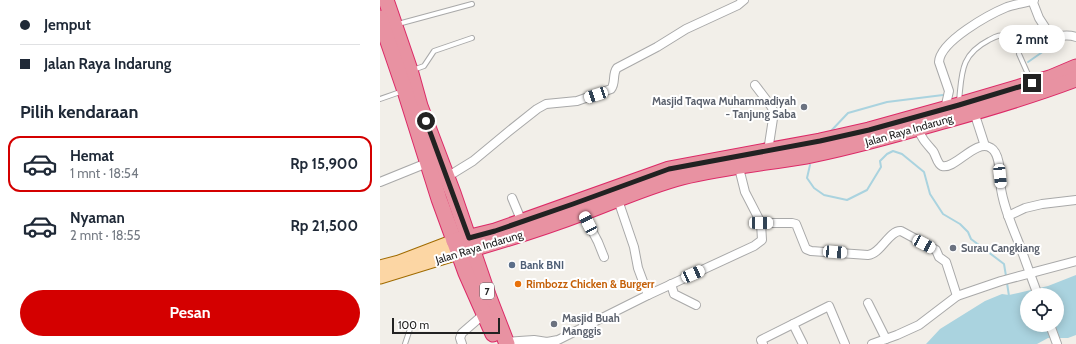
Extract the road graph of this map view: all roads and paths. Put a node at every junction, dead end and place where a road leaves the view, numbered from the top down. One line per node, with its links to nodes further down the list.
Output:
1 (386, 0): 6 (highway)
2 (744, 0): 25 (street)
3 (1033, 0): 8 (street); 18 (street)
4 (472, 4): 6 (lane)
5 (380, 18): 12 (highway)
6 (394, 26): 12 (highway, 7)
7 (1009, 36): 18 (lane)
8 (1074, 36)
9 (472, 38): 12 (lane)
10 (1019, 54): 14 (lane)
11 (1076, 67): 14 (highway, Jalan Raya Indarung)
12 (405, 73): 16 (highway, 7); 25 (highway, 7)
13 (1076, 79): 19 (highway, Jalan Raya Indarung)
14 (1032, 83): 18 (highway, Jalan Raya Indarung)
15 (755, 85): 22 (street)
16 (405, 91): 17 (lane); 24 (highway, 7)
17 (380, 99)
18 (952, 107): 22 (highway, Jalan Raya Indarung)
19 (974, 112): 20 (highway, Jalan Raya Indarung); 21 (street)
20 (918, 128): 21 (street); 23 (highway, Jalan Raya Indarung)
21 (985, 146): 31 (street)
22 (768, 151): 23 (highway, Jalan Raya Indarung)
23 (738, 161): 28 (highway, Jalan Raya Indarung); 32 (highway, Jalan Raya Indarung); 33 (street)
24 (427, 163): 26 (street); 34 (highway, 7)
25 (447, 177): 34 (highway, 7)
26 (380, 182)
27 (512, 198): 32 (street)
28 (618, 200): 30 (highway, Jalan Raya Indarung); 42 (street)
29 (1076, 200): 31 (street)
30 (583, 213): 34 (highway, Jalan Raya Indarung); 35 (street)
31 (1008, 216): 38 (street)
32 (522, 222): 34 (highway, Jalan Raya Indarung)
33 (761, 223): 40 (street); 43 (street)
34 (464, 245): 37 (main road, Jalan Raya Indarung); 39 (main road, Jalan Raya Indarung); 46 (highway, 7); 51 (highway, 7)
35 (604, 257)
36 (1076, 261): 38 (street)
37 (380, 267)
38 (1031, 276): 41 (street); 43 (street)
39 (380, 277)
40 (671, 284): 42 (street); 45 (street)
41 (1035, 288)
42 (648, 295): 51 (street)
43 (957, 296): 50 (street)
44 (868, 303): 50 (street)
45 (696, 305)
46 (483, 312): 51 (highway); 53 (street)
47 (793, 324): 54 (street); 55 (street); 56 (street)
48 (411, 326): 52 (lane)
49 (1053, 332): 58 (street)
50 (886, 339): 57 (street)
51 (504, 343)
52 (405, 344)
53 (462, 344)
54 (763, 344)
55 (803, 344)
56 (845, 344)
57 (872, 344)
58 (1057, 344)

